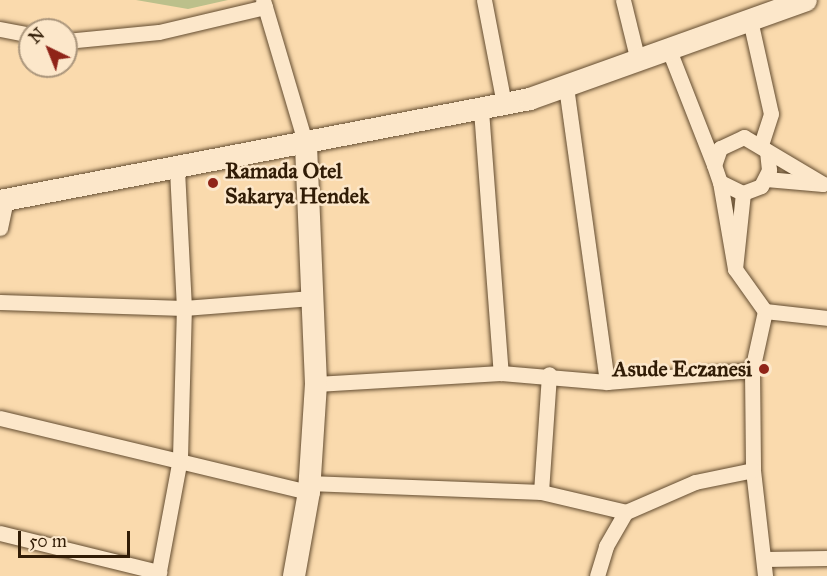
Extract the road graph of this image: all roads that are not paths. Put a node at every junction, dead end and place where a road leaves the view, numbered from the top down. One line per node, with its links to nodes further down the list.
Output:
1 (484, 0): 12 (street)
2 (624, 0): 10 (street)
3 (806, 0): 5 (main road)
4 (264, 3): 8 (street); 14 (street)
5 (760, 12): 9 (main road); 15 (street)
6 (0, 29): 7 (street)
7 (18, 33)
8 (78, 40)
9 (669, 50): 10 (main road); 16 (street)
10 (638, 61): 11 (main road)
11 (566, 88): 12 (main road); 33 (street)
12 (504, 104): 13 (main road)
13 (481, 110): 14 (main road); 31 (street)
14 (306, 145): 17 (main road); 25 (main road)
15 (764, 148): 16 (street); 18 (street); 20 (street)
16 (714, 165): 19 (street)
17 (177, 168): 22 (main road); 27 (street)
18 (766, 178): 20 (street); 21 (street)
19 (720, 182): 21 (street); 24 (street)
20 (825, 184)
21 (743, 193): 24 (street)
22 (3, 201): 23 (street)
23 (0, 228)
24 (735, 269): 28 (street)
25 (312, 297): 27 (street); 34 (main road)
26 (0, 302): 27 (street)
27 (184, 308): 36 (street)
28 (765, 311): 29 (street); 30 (street)
29 (827, 318)
30 (752, 370): 33 (street); 37 (street)
31 (501, 373): 32 (street); 34 (street)
32 (549, 374): 33 (street); 39 (street)
33 (607, 382)
34 (316, 384): 38 (main road)
35 (0, 418): 36 (street)
36 (180, 458): 38 (street); 44 (street)
37 (753, 470): 40 (street); 43 (street)
38 (309, 488): 39 (street); 45 (main road)
39 (541, 492): 40 (street)
40 (626, 512): 46 (street)
41 (0, 533): 44 (street)
42 (827, 558): 43 (street)
43 (765, 560): 47 (street)
44 (159, 574)
45 (294, 576)
46 (597, 576)
47 (765, 576)

